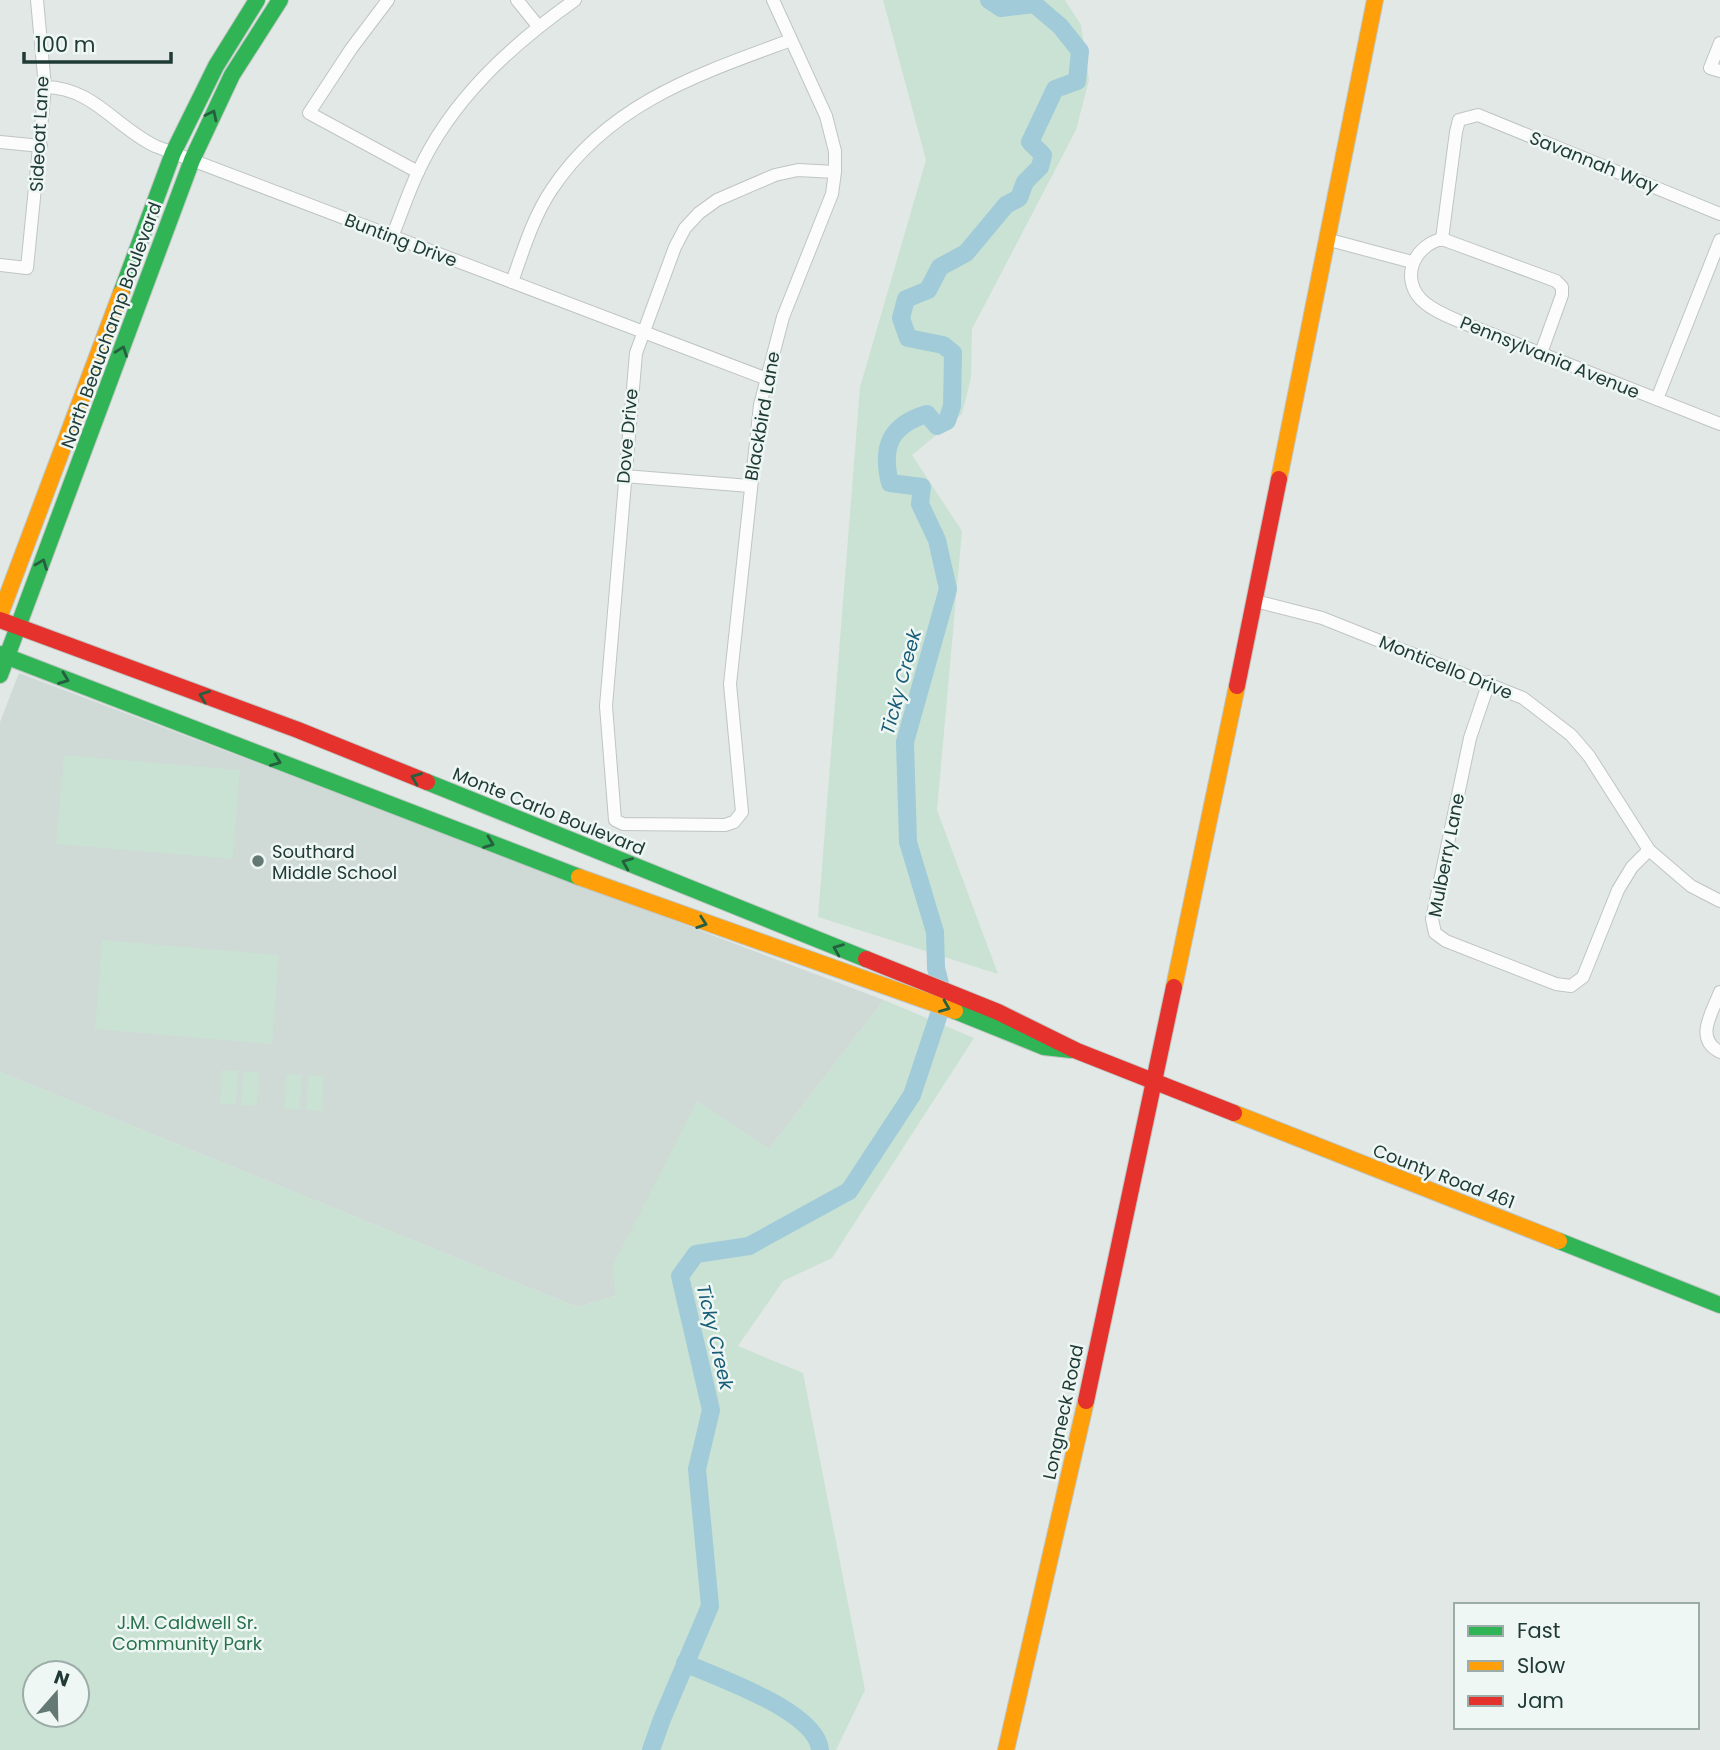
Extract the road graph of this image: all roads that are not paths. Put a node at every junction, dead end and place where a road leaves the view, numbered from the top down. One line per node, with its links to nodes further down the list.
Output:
1 (37, 0): 13 (street, Sideoat Lane)
2 (257, 0): 16 (street, North Beauchamp Boulevard)
3 (280, 0): 17 (street, North Beauchamp Boulevard, one-way to 3)
4 (388, 0): 18 (street)
5 (517, 0): 9 (street)
6 (575, 0): 9 (street)
7 (773, 0): 10 (street, Blackbird Lane)
8 (1375, 0): 22 (street, Longneck Road)
9 (538, 26): 18 (street)
10 (791, 40): 19 (street, Blackbird Lane); 27 (street)
11 (1720, 43): 12 (street)
12 (1715, 70)
13 (45, 87): 15 (street, Sideoat Lane); 16 (street, Bunting Drive)
14 (0, 142): 15 (street)
15 (41, 146): 26 (street, Sideoat Lane)
16 (173, 153): 17 (street, Bunting Drive); 36 (street, North Beauchamp Boulevard)
17 (192, 160): 21 (street, Bunting Drive); 38 (street, North Beauchamp Boulevard, one-way to 17)
18 (418, 172): 21 (street)
19 (835, 172): 28 (street, Dove Drive); 30 (street, Blackbird Lane)
20 (1720, 214): 23 (street, Savannah Way)
21 (392, 237): 27 (street, Bunting Drive)
22 (1326, 239): 25 (street); 35 (street, Longneck Road)
23 (1442, 239): 25 (street); 29 (street)
24 (1720, 240): 31 (street)
25 (1412, 262): 29 (street, Pennsylvania Avenue)
26 (0, 265)
27 (512, 282): 28 (street, Bunting Drive)
28 (644, 332): 30 (street, Bunting Drive); 33 (street, Dove Drive)
29 (1541, 353): 31 (street, Pennsylvania Avenue)
30 (767, 379): 34 (street, Blackbird Lane)
31 (1657, 399): 32 (street, Pennsylvania Avenue)
32 (1720, 424)
33 (624, 476): 34 (street); 42 (street, Dove Drive)
34 (750, 486): 42 (street, Blackbird Lane)
35 (1255, 601): 41 (street, Monticello Drive); 48 (street, Longneck Road)
36 (0, 615)
37 (0, 620): 38 (street, Monte Carlo Boulevard)
38 (18, 628): 39 (street, North Beauchamp Boulevard); 45 (street, Monte Carlo Boulevard, one-way to 38)
39 (4, 656): 40 (street, North Beauchamp Boulevard); 45 (street, Monte Carlo Boulevard, one-way to 45)
40 (0, 675)
41 (1489, 682): 43 (street, Monticello Drive); 43 (street, Mulberry Lane)
42 (742, 812)
43 (1649, 850): 44 (street, Monticello Drive)
44 (1720, 901)
45 (897, 981): 48 (street, Monte Carlo Boulevard)
46 (1720, 992): 47 (street)
47 (1720, 1052)
48 (1154, 1081): 49 (street, County Road 461); 50 (street, Longneck Road)
49 (1720, 1306)
50 (1006, 1750)

